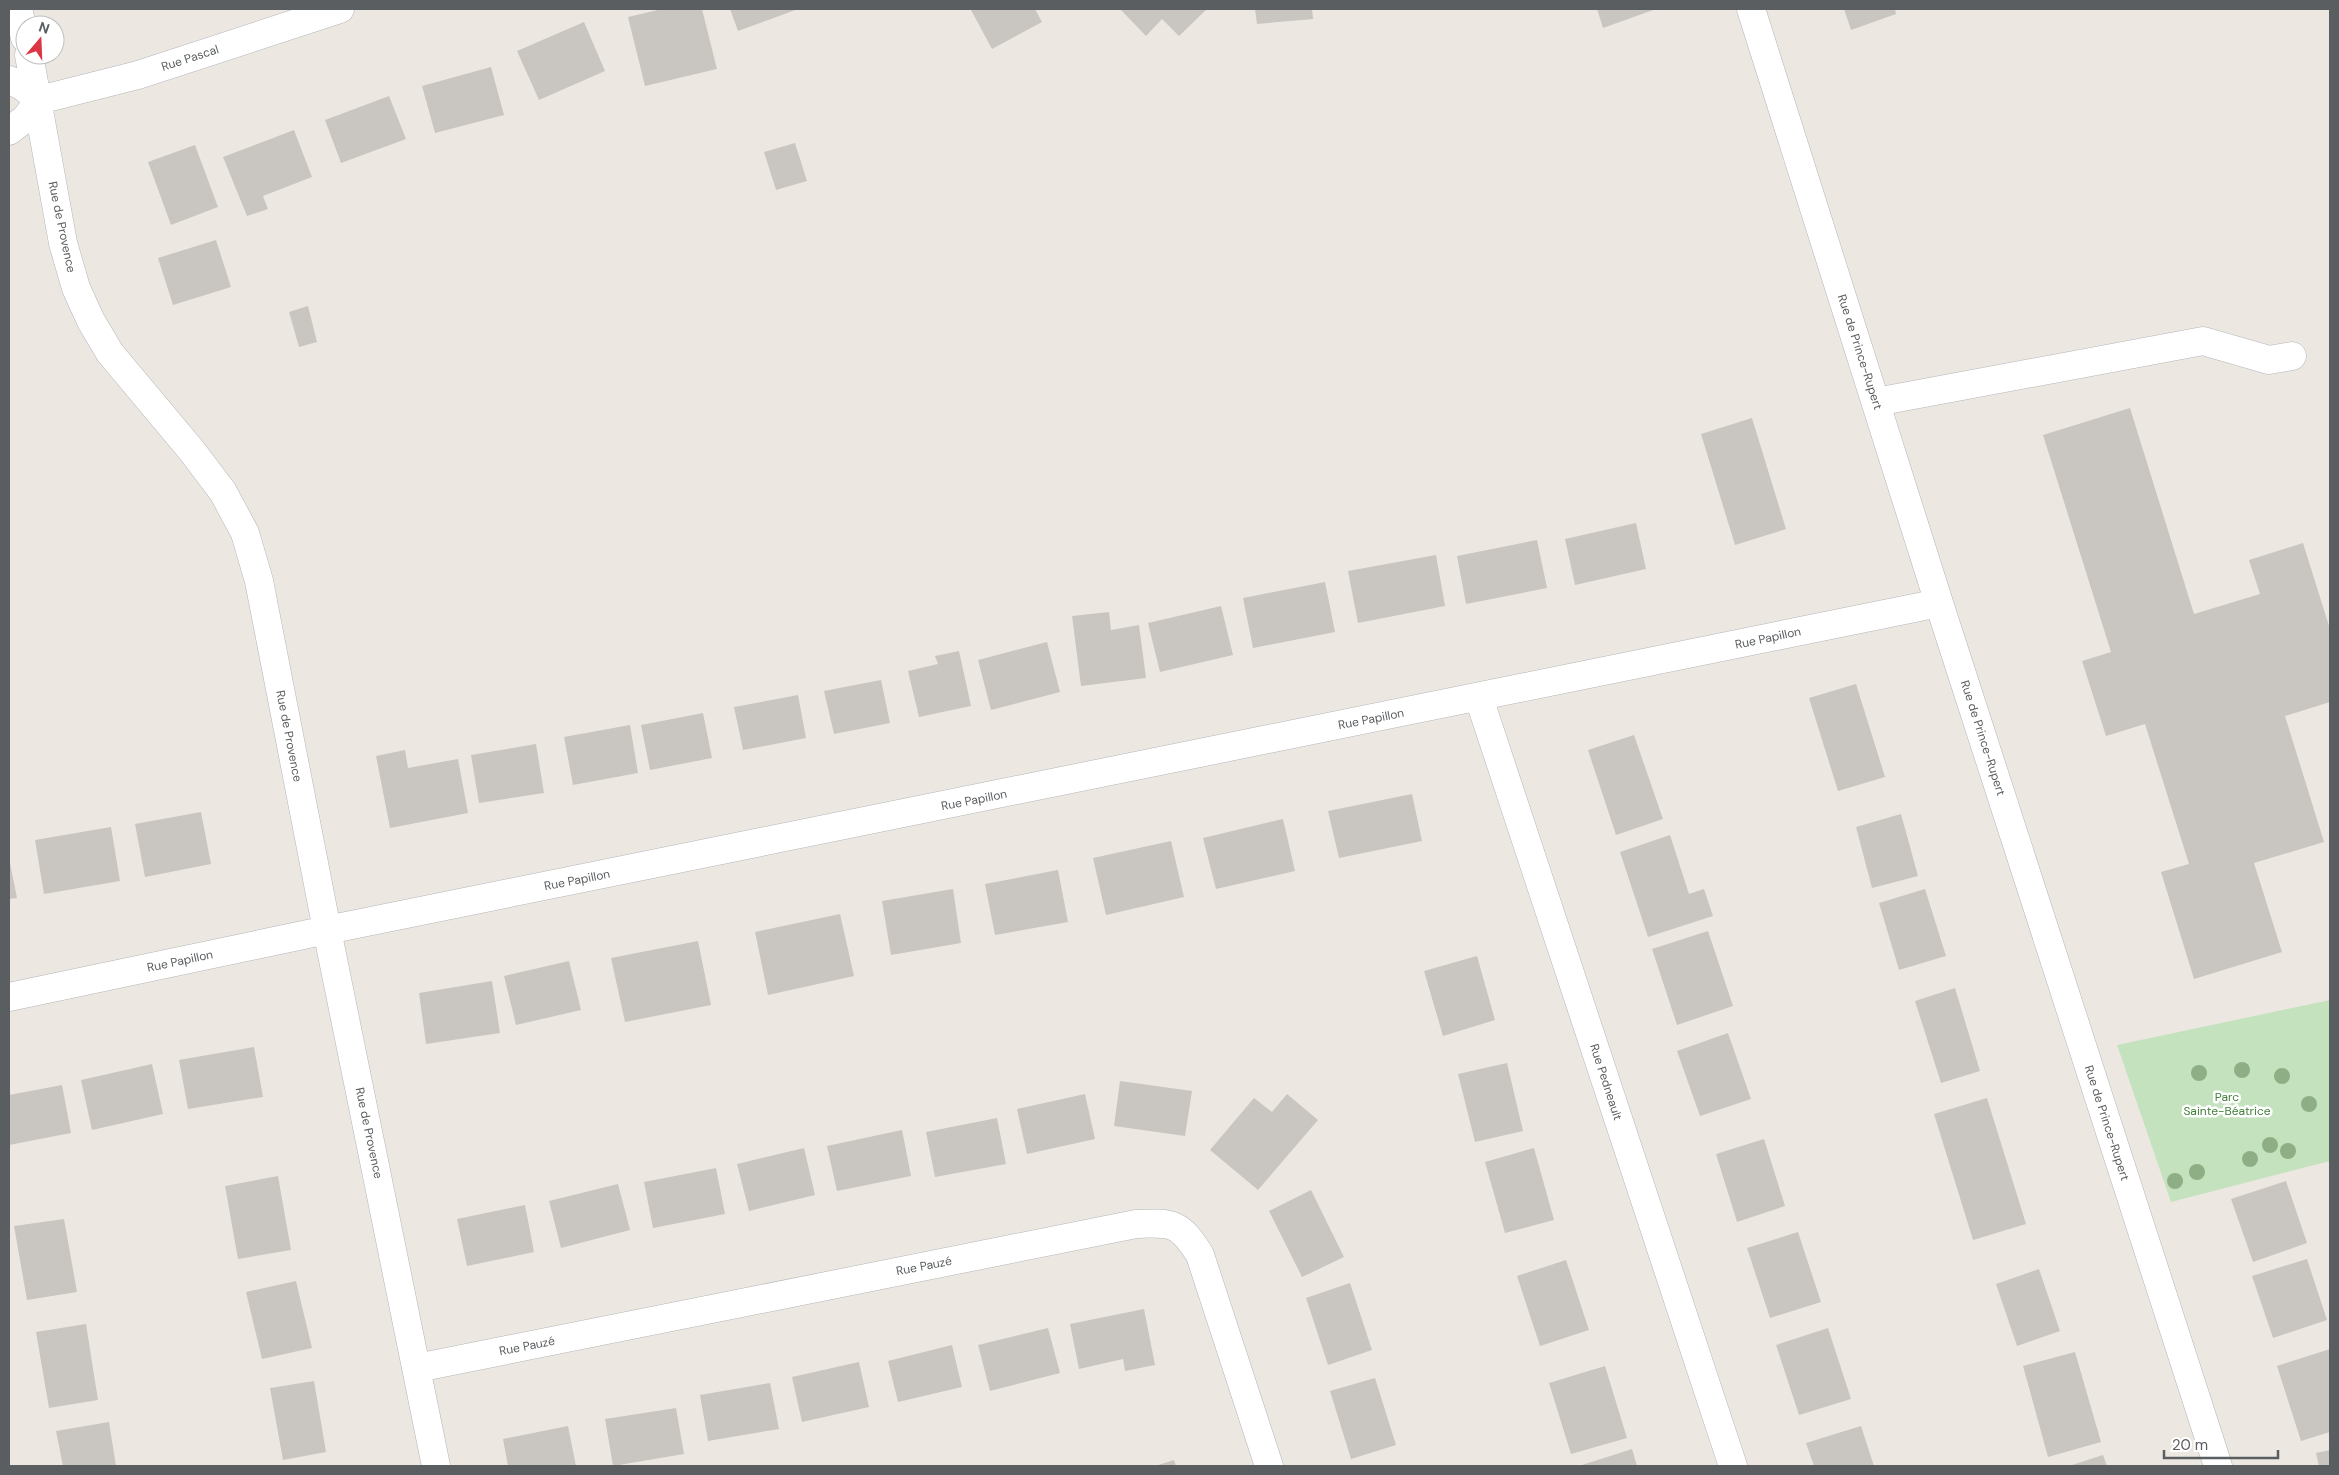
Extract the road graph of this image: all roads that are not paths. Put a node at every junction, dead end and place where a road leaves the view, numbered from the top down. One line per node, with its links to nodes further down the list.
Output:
1 (340, 9): 5 (street, Rue Pascal)
2 (1751, 9): 8 (street, Rue de Prince-Rupert)
3 (31, 65): 5 (street, Rue de Provence)
4 (9, 80): 5 (street)
5 (39, 100): 6 (street); 11 (street, Rue de Provence)
6 (9, 131)
7 (2292, 356): 8 (street)
8 (1876, 402): 9 (street, Rue de Prince-Rupert)
9 (1939, 603): 10 (street, Rue Papillon); 17 (street, Rue de Prince-Rupert)
10 (1479, 698): 11 (street, Rue Papillon); 16 (street, Rue Pedneault)
11 (327, 930): 12 (street, Rue Papillon); 13 (street, Rue de Provence)
12 (9, 997)
13 (417, 1368): 14 (street, Rue de Provence); 15 (street, Rue Pauzé)
14 (436, 1466)
15 (1269, 1466)
16 (1732, 1466)
17 (2218, 1466)

